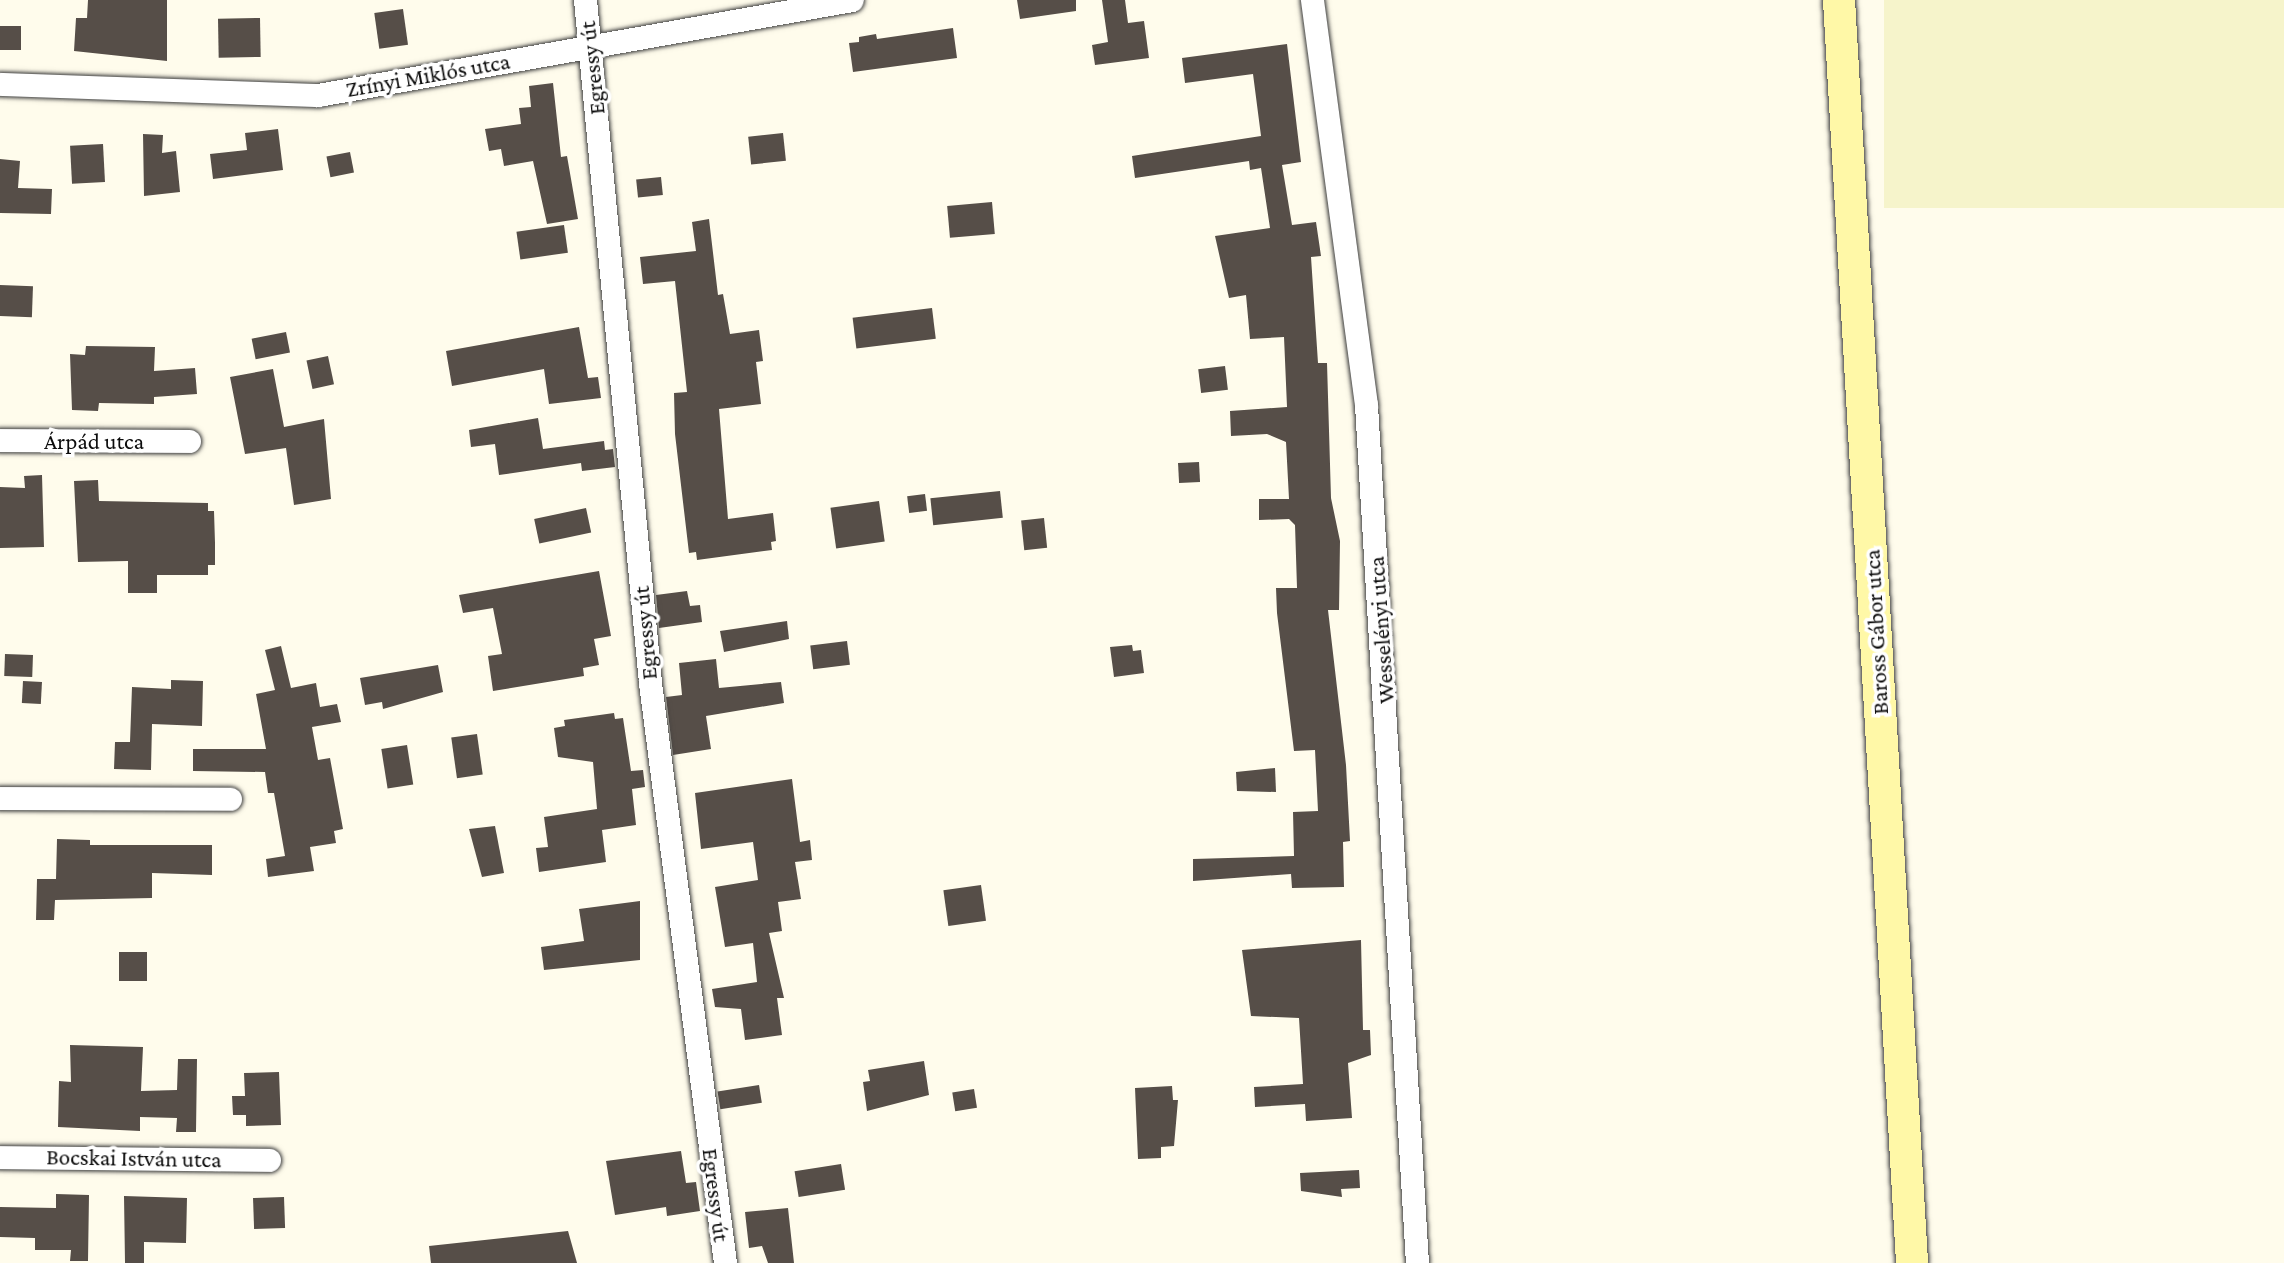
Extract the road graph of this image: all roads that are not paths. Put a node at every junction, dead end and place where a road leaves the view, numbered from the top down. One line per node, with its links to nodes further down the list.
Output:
1 (585, 0): 5 (street, Egressy út)
2 (852, 0): 5 (street, Zrínyi Miklós utca)
3 (1312, 0): 14 (street, Wesselényi utca)
4 (1839, 0): 15 (street, Baross Gábor utca)
5 (590, 46): 6 (street, Zrínyi Miklós utca); 13 (street, Egressy út)
6 (0, 85)
7 (0, 440): 8 (street, Árpád utca)
8 (188, 441)
9 (0, 798): 10 (street)
10 (230, 799)
11 (0, 1157): 12 (street, Bocskai István utca)
12 (269, 1160)
13 (725, 1263)
14 (1417, 1263)
15 (1912, 1263)

